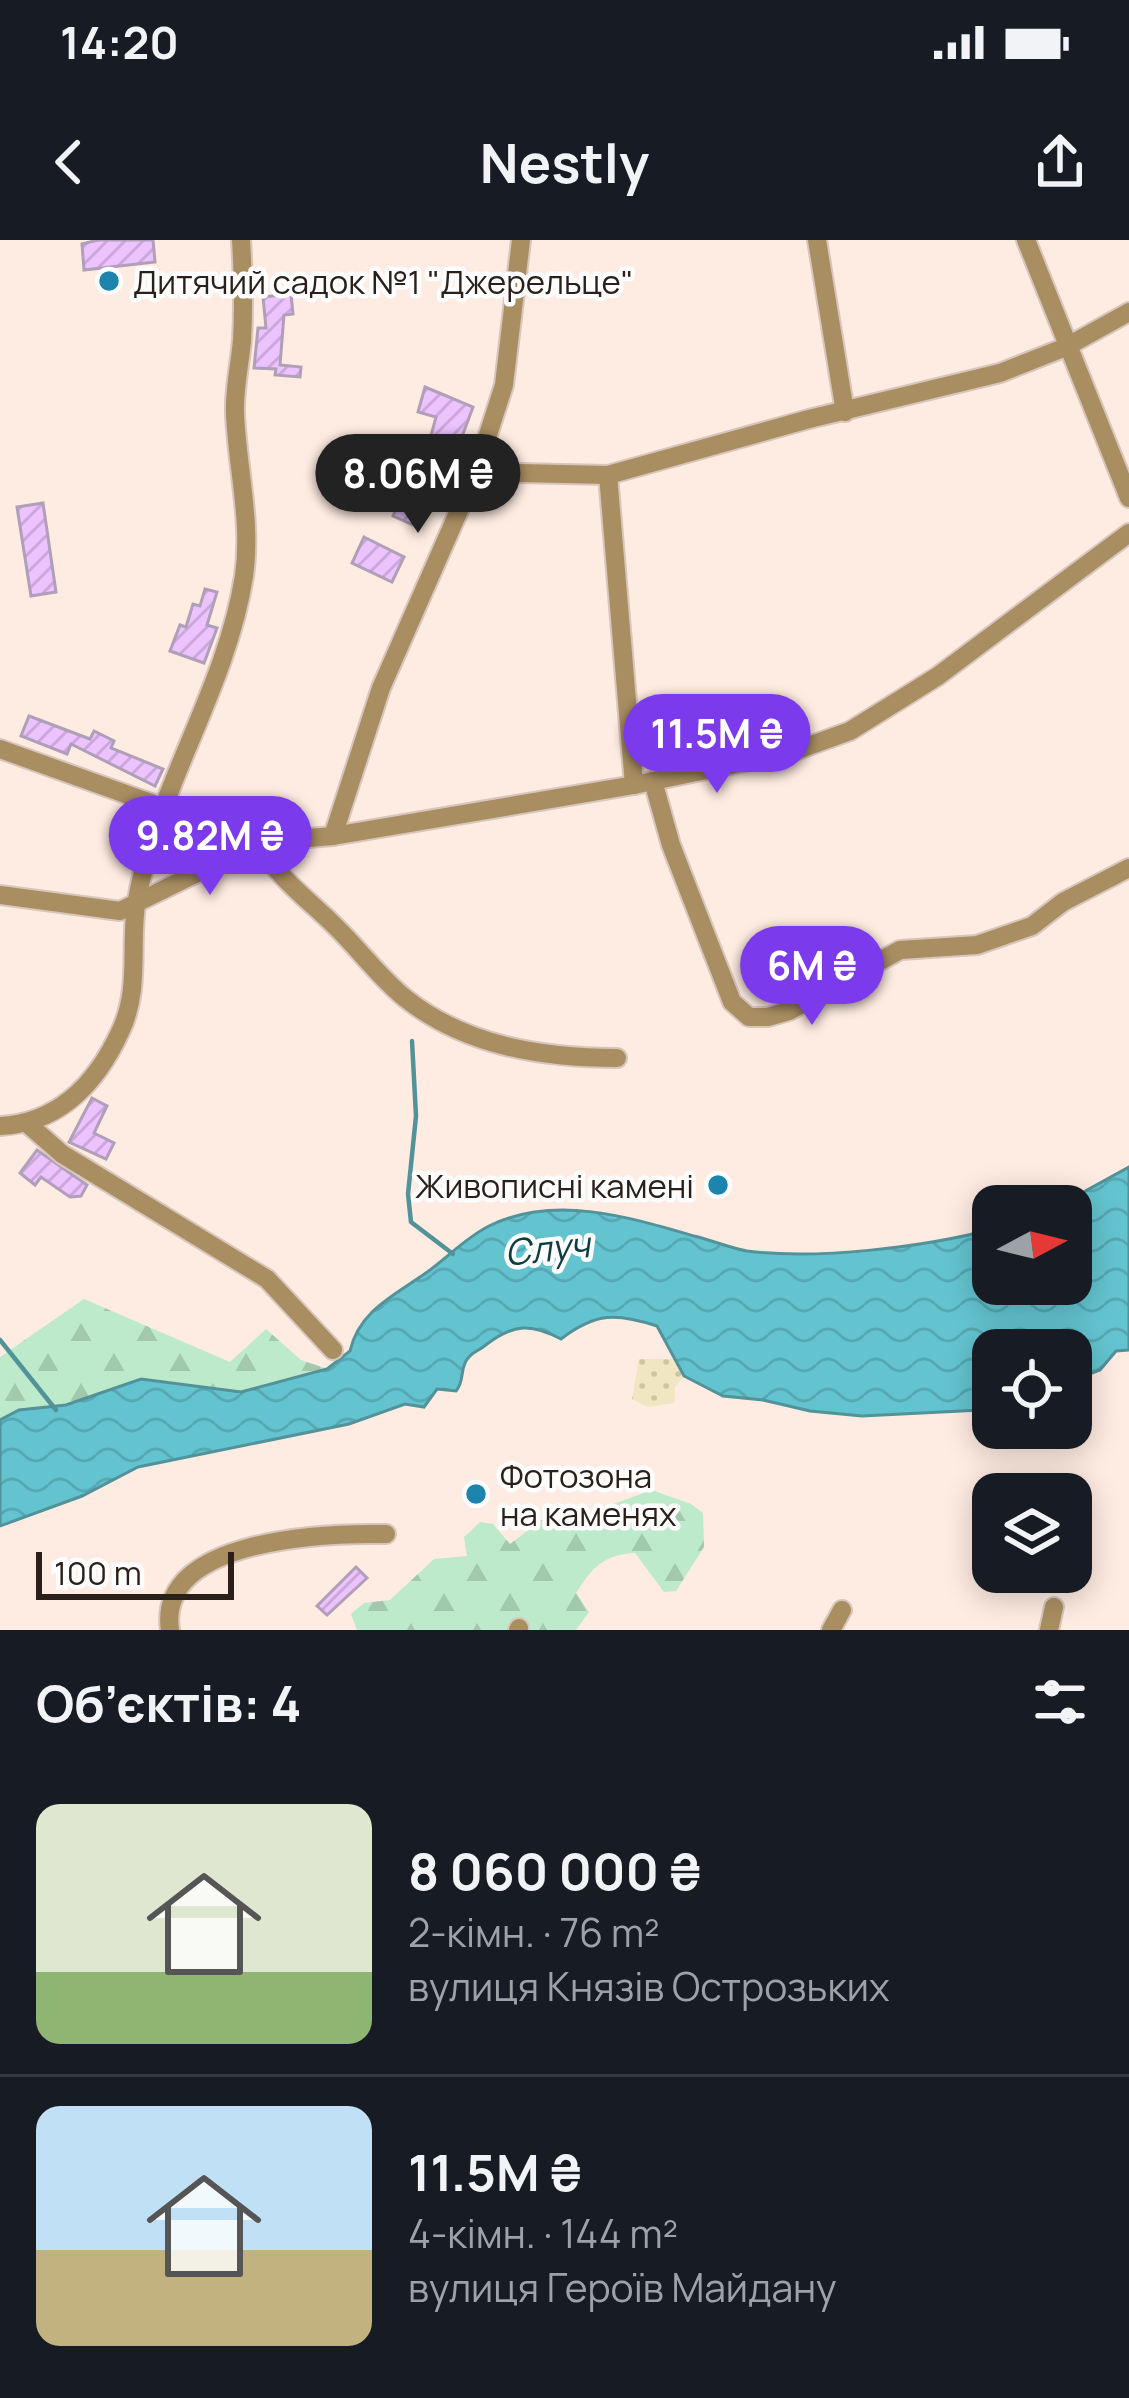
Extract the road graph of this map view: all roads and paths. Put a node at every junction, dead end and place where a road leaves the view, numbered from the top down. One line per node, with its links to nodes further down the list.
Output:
1 (241, 240): 14 (street)
2 (521, 240): 8 (street)
3 (818, 240): 7 (street)
4 (1026, 240): 6 (street)
5 (1129, 312): 6 (street)
6 (1066, 347): 7 (street); 10 (street)
7 (845, 412): 9 (street)
8 (476, 472): 9 (street); 15 (street)
9 (608, 475): 13 (street)
10 (1129, 498)
11 (1129, 533): 13 (street)
12 (0, 748): 14 (street)
13 (644, 783): 15 (street); 17 (street)
14 (163, 808): 16 (street); 19 (street)
15 (333, 836): 16 (street)
16 (260, 842): 19 (street); 20 (street)
17 (1129, 868)
18 (0, 895): 19 (street)
19 (136, 906): 21 (street)
20 (617, 1058)
21 (29, 1124): 22 (street); 23 (street)
22 (0, 1126)
23 (333, 1350)
24 (386, 1534): 27 (street)
25 (1054, 1607): 29 (street)
26 (842, 1610): 28 (street)
27 (170, 1630)
28 (832, 1630)
29 (1049, 1630)

